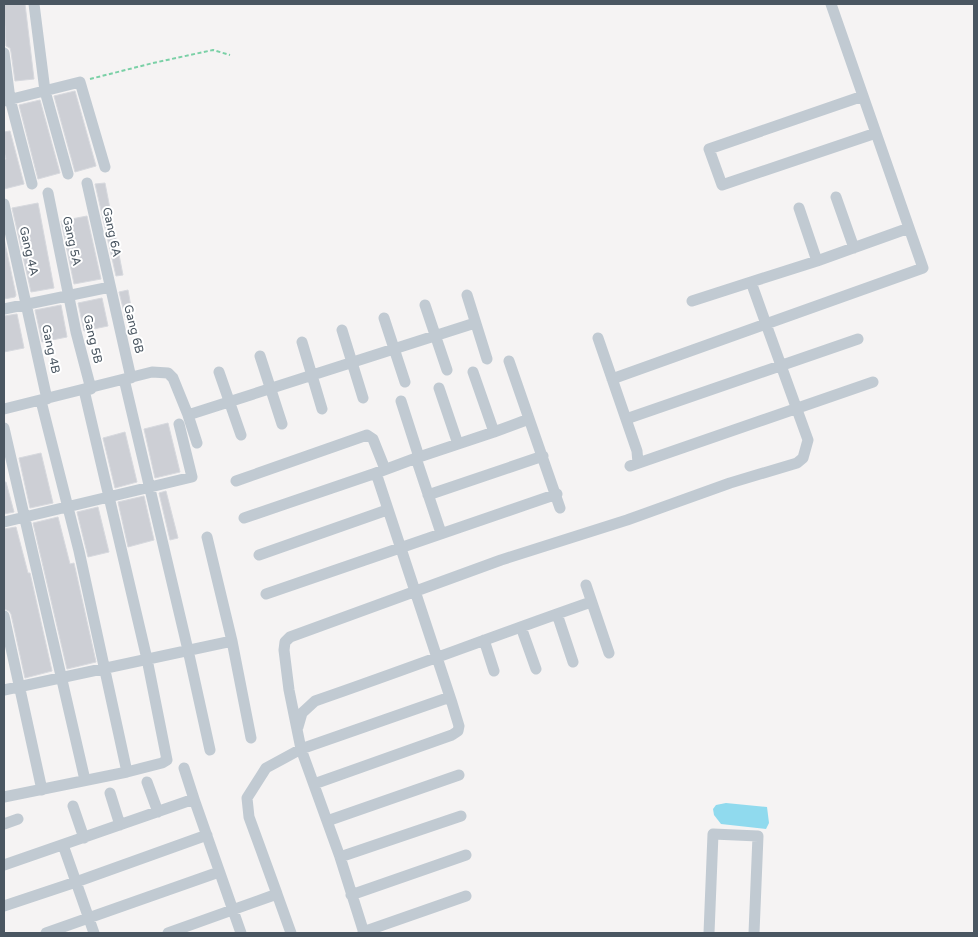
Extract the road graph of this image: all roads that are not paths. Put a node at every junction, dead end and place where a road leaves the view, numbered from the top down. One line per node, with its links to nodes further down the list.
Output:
1 (34, 4): 4 (street)
2 (831, 4): 5 (street)
3 (4, 53): 6 (street)
4 (45, 91): 6 (street); 8 (street); 9 (street)
5 (863, 96): 7 (street); 7 (street)
6 (7, 100): 11 (street)
7 (876, 133): 16 (street)
8 (106, 167)
9 (68, 174)
10 (87, 183): 20 (street, Gang 6A)
11 (32, 184)
12 (48, 193): 21 (street, Gang 5A)
13 (836, 197): 17 (street)
14 (4, 204): 24 (street, Gang 4A)
15 (799, 208): 18 (street)
16 (909, 228): 17 (street); 29 (street)
17 (854, 248): 18 (street)
18 (817, 262): 19 (street)
19 (751, 282): 23 (street); 29 (street)
20 (110, 287): 21 (street); 45 (street, Gang 6B)
21 (69, 295): 24 (street); 51 (street, Gang 5B)
22 (468, 295): 28 (street)
23 (692, 301)
24 (27, 304): 26 (street); 53 (street, Gang 4B)
25 (425, 305): 31 (street)
26 (4, 309)
27 (384, 318): 35 (street)
28 (475, 323): 31 (street); 37 (street)
29 (766, 324): 40 (street); 46 (street)
30 (342, 330): 39 (street)
31 (436, 336): 35 (street); 41 (street)
32 (598, 338): 46 (street)
33 (858, 339): 40 (street)
34 (302, 342): 44 (street)
35 (395, 350): 39 (street); 47 (street)
36 (260, 356): 49 (street)
37 (487, 359)
38 (508, 361): 60 (street)
39 (353, 362): 44 (street); 52 (street)
40 (781, 366): 58 (street); 61 (street)
41 (447, 370)
42 (219, 372): 55 (street)
43 (473, 372): 65 (street)
44 (312, 375): 49 (street); 57 (street)
45 (128, 379): 51 (street); 59 (street); 73 (street, Gang 6B)
46 (612, 379): 61 (street)
47 (405, 382)
48 (873, 382): 58 (street)
49 (270, 388): 55 (street); 63 (street)
50 (439, 388): 68 (street)
51 (87, 389): 53 (street); 76 (street, Gang 5B)
52 (363, 398)
53 (44, 400): 56 (street); 77 (street, Gang 4B)
54 (401, 401): 70 (street)
55 (229, 402): 59 (street); 66 (street)
56 (4, 407)
57 (322, 409)
58 (796, 409): 61 (street); 88 (street)
59 (188, 415): 67 (street)
60 (529, 419): 65 (street); 69 (street)
61 (626, 419)
62 (179, 424): 73 (street)
63 (282, 424)
64 (4, 428): 80 (street)
65 (494, 432): 68 (street)
66 (241, 435)
67 (197, 443)
68 (458, 444): 70 (street)
69 (543, 456): 74 (street); 75 (street)
70 (417, 457): 71 (street); 74 (street)
71 (380, 471): 72 (street); 79 (street); 81 (street)
72 (236, 481)
73 (150, 487): 76 (street); 96 (street, Gang 6B)
74 (428, 494): 83 (street)
75 (557, 494): 78 (street); 83 (street)
76 (109, 497): 77 (street); 98 (street, Gang 5B)
77 (67, 507): 80 (street); 101 (street, Gang 4B)
78 (560, 508)
79 (388, 510): 85 (street); 86 (street)
80 (24, 517): 82 (street); 104 (street)
81 (244, 518)
82 (4, 522)
83 (441, 533): 85 (street)
84 (207, 537): 95 (street)
85 (400, 548): 88 (street); 89 (street)
86 (259, 555)
87 (586, 585): 90 (street)
88 (415, 591): 99 (street); 108 (street)
89 (266, 594)
90 (592, 602): 91 (street); 97 (street)
91 (557, 614): 93 (street); 100 (street)
92 (4, 616): 105 (street)
93 (521, 627): 94 (street); 102 (street)
94 (484, 640): 99 (street); 103 (street)
95 (232, 641): 96 (street); 109 (street)
96 (188, 650): 98 (street); 111 (street, Gang 6B)
97 (609, 653)
98 (147, 659): 101 (street); 113 (street, Gang 5B)
99 (437, 659): 107 (street); 108 (street)
100 (573, 662)
101 (104, 668): 104 (street); 113 (street, Gang 4B)
102 (536, 668)
103 (494, 671)
104 (61, 678): 105 (street); 115 (street)
105 (19, 687): 106 (street); 118 (street)
106 (4, 690)
107 (450, 697): 110 (street); 117 (street)
108 (297, 728): 110 (street)
109 (251, 738)
110 (301, 749): 117 (street); 137 (street)
111 (210, 750)
112 (184, 768): 121 (street)
113 (128, 772): 115 (street)
114 (459, 775): 126 (street)
115 (85, 780): 118 (street)
116 (147, 782): 123 (street)
117 (314, 784): 126 (street)
118 (42, 790): 120 (street)
119 (110, 793): 128 (street)
120 (4, 797)
121 (194, 799): 123 (street); 129 (street)
122 (73, 806): 130 (street)
123 (158, 812): 128 (street)
124 (461, 816): 133 (street)
125 (18, 819): 127 (street)
126 (327, 820): 133 (street)
127 (4, 824)
128 (120, 825): 130 (street)
129 (207, 835): 135 (street); 136 (street)
130 (84, 838): 131 (street)
131 (63, 845): 134 (street); 136 (street)
132 (466, 855): 138 (street)
133 (340, 857): 138 (street)
134 (4, 866)
135 (219, 872): 141 (street); 142 (street)
136 (76, 882): 140 (street); 142 (street)
137 (277, 894): 141 (street); 148 (street)
138 (351, 895): 143 (street)
139 (466, 896): 143 (street)
140 (4, 906)
141 (233, 910): 146 (street); 147 (street)
142 (89, 919): 144 (street); 145 (street)
143 (364, 932)
144 (46, 933)
145 (94, 933)
146 (168, 933)
147 (242, 933)
148 (291, 933)
149 (709, 933): 150 (street)
150 (754, 933)

